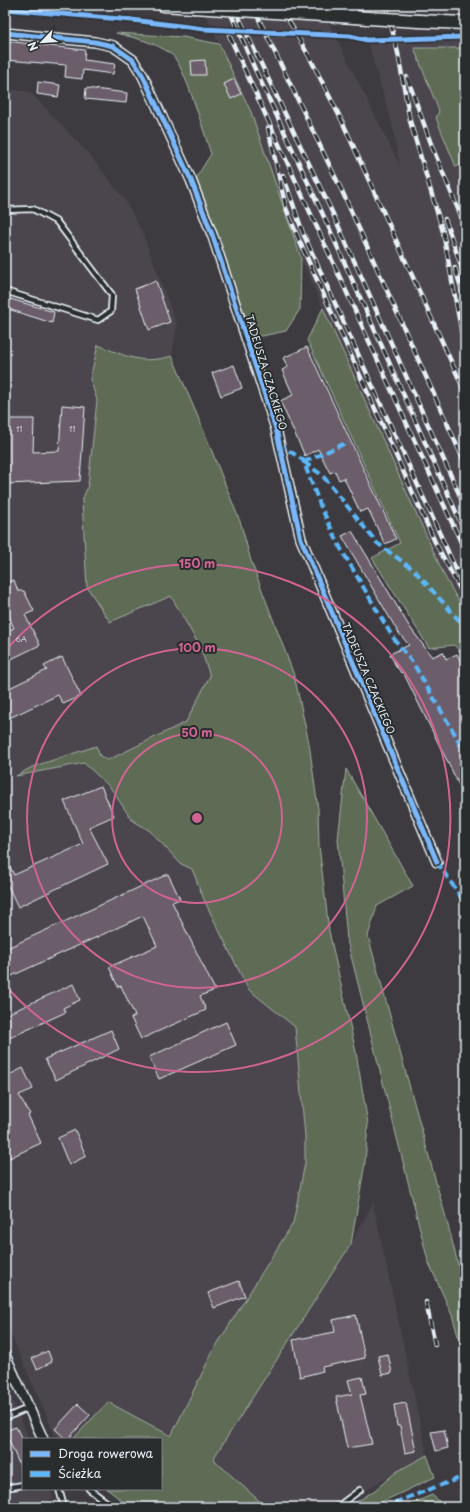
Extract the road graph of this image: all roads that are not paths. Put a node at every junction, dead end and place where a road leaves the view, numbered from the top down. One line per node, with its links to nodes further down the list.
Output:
1 (163, 5): 2 (street, bridge)
2 (352, 11): 3 (street, bridge)
3 (465, 23)
4 (5, 33): 7 (street, TADEUSZA CZACKIEGO)
5 (5, 210): 6 (lane)
6 (5, 292)
7 (437, 862)
8 (5, 1354): 9 (street)
9 (28, 1408): 10 (lane); 11 (street)
10 (5, 1418)
11 (43, 1438)
12 (5, 1482): 14 (lane)
13 (22, 1485): 14 (lane)
14 (6, 1488)
15 (59, 1490): 18 (lane)
16 (90, 1490): 19 (lane)
17 (360, 1490): 20 (lane)
18 (64, 1507)
19 (113, 1507)
20 (337, 1507)

